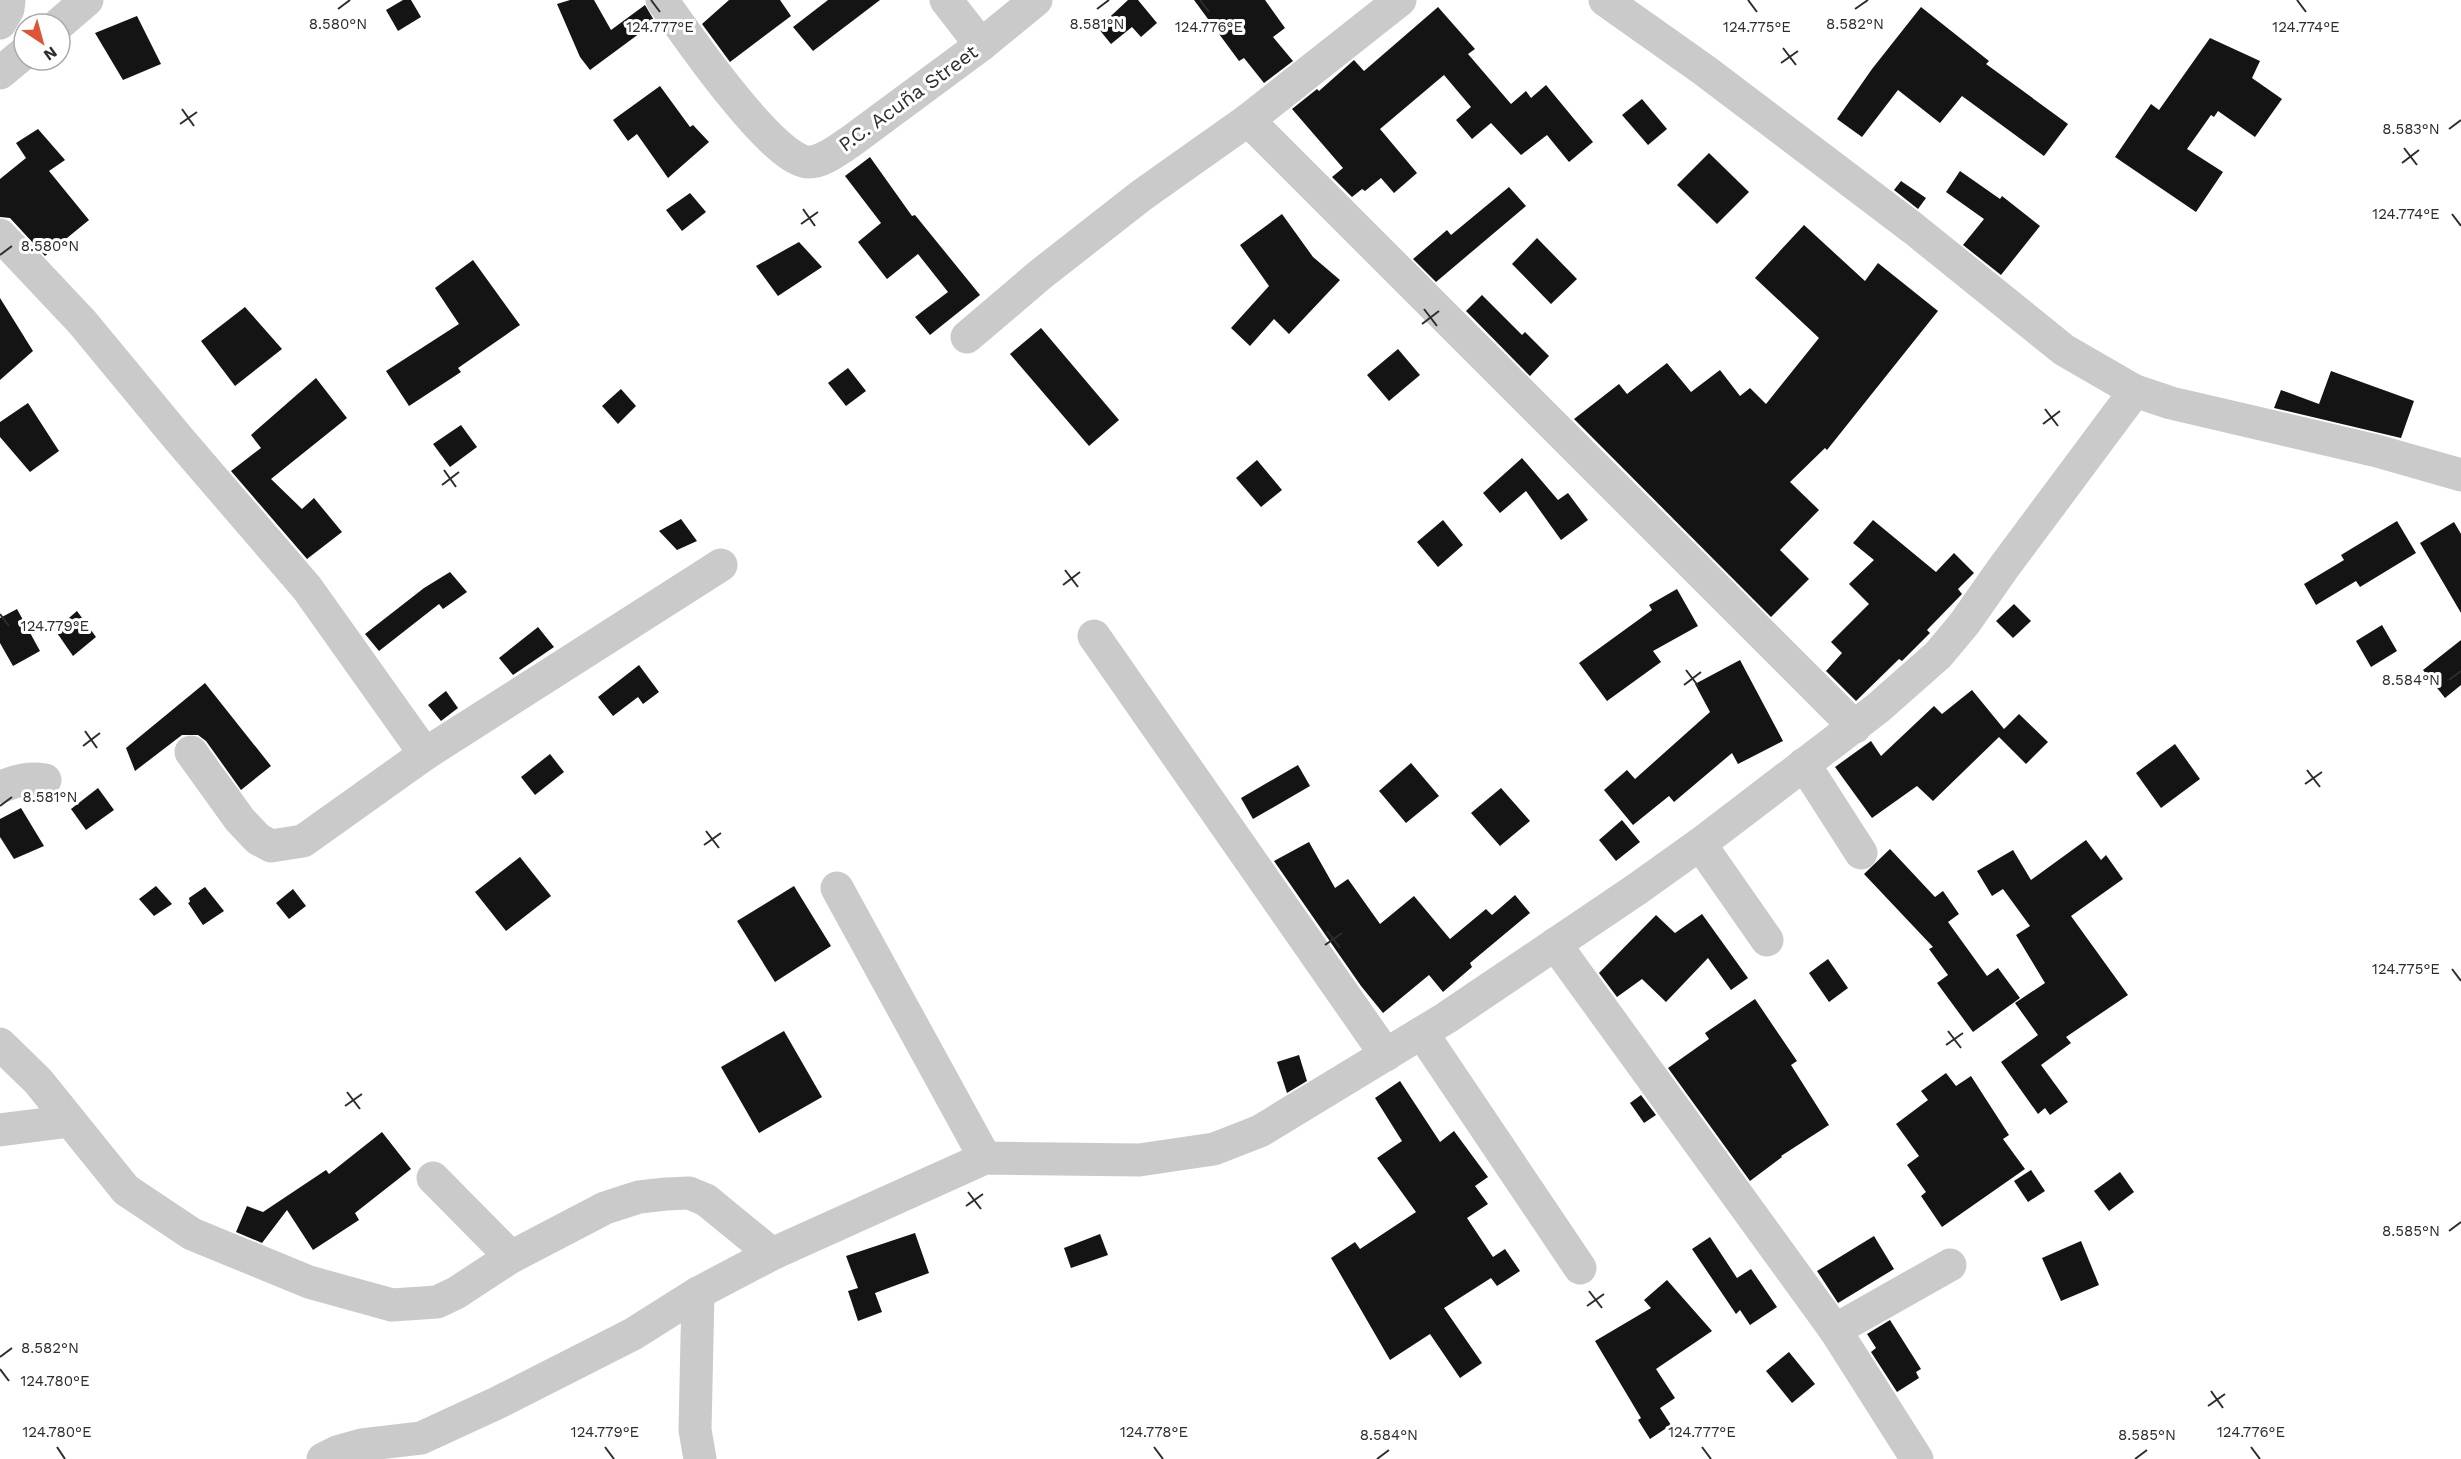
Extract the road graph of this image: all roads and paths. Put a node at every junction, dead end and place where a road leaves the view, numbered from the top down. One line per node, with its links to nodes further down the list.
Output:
1 (9, 0): 9 (street)
2 (87, 0): 8 (street)
3 (662, 0): 10 (street, P.C. Acuña Street)
4 (946, 0): 10 (street)
5 (1036, 0): 10 (street, P.C. Acuña Street)
6 (1400, 0): 13 (street)
7 (1605, 0): 16 (street)
8 (72, 12)
9 (0, 23)
10 (981, 45)
11 (12, 63): 12 (street)
12 (0, 73)
13 (1248, 120): 15 (street); 20 (street)
14 (2, 240): 22 (street)
15 (967, 337)
16 (2135, 391): 17 (street); 20 (street)
17 (2461, 476)
18 (722, 565): 22 (street)
19 (1094, 636): 33 (street)
20 (1855, 727): 23 (street)
21 (190, 752): 22 (street)
22 (425, 754)
23 (1804, 764): 26 (street); 27 (street)
24 (45, 780): 25 (street)
25 (0, 788)
26 (1700, 844): 29 (street); 30 (street)
27 (1861, 853)
28 (837, 888): 36 (street)
29 (1767, 940)
30 (1555, 944): 31 (street); 43 (street)
31 (1422, 1033): 33 (street); 41 (street)
32 (0, 1044): 34 (street)
33 (1386, 1055): 36 (street)
34 (70, 1121): 35 (street); 39 (street)
35 (0, 1130)
36 (985, 1158): 38 (street)
37 (433, 1178): 39 (street)
38 (772, 1254): 39 (street); 42 (street)
39 (511, 1257)
40 (1950, 1265): 43 (street)
41 (1580, 1268)
42 (698, 1293): 44 (street); 45 (street)
43 (1835, 1330): 46 (street)
44 (323, 1459)
45 (700, 1459)
46 (1917, 1459)

